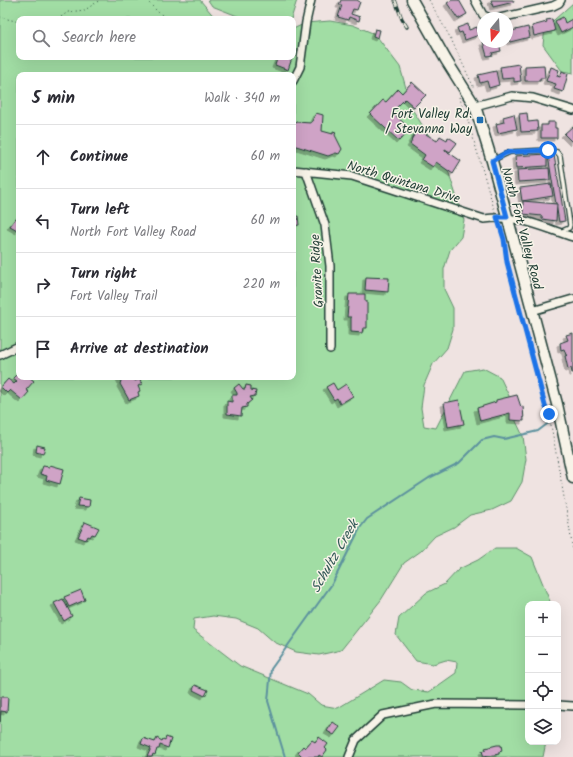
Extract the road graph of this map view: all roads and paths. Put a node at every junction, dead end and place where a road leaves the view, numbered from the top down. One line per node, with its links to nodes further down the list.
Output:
1 (100, 0): 9 (path)
2 (148, 0): 10 (path)
3 (311, 0): 13 (street)
4 (412, 0): 15 (main road, North Fort Valley Road)
5 (475, 0): 7 (street)
6 (561, 0): 8 (street)
7 (483, 12)
8 (513, 15)
9 (62, 16)
10 (164, 16)
11 (0, 17): 12 (path)
12 (16, 21)
13 (296, 75)
14 (458, 95): 20 (path)
15 (475, 106): 16 (street); 17 (main road, North Fort Valley Road)
16 (573, 110)
17 (492, 161): 20 (main road, North Fort Valley Road); 21 (lane)
18 (296, 170): 19 (street, North Quintana Drive)
19 (306, 171): 20 (street, North Quintana Drive); 27 (street, Granite Ridge)
20 (502, 217): 21 (street, North Quintana Drive); 25 (main road, North Fort Valley Road)
21 (560, 233): 22 (street, North Quintana Drive)
22 (573, 238)
23 (504, 239): 30 (path)
24 (573, 300): 25 (street)
25 (532, 311): 29 (main road, North Fort Valley Road)
26 (16, 347): 28 (street)
27 (330, 349)
28 (0, 355)
29 (573, 478)
30 (573, 550)
31 (525, 705): 34 (street)
32 (561, 705): 33 (street)
33 (573, 706)
34 (349, 757)

